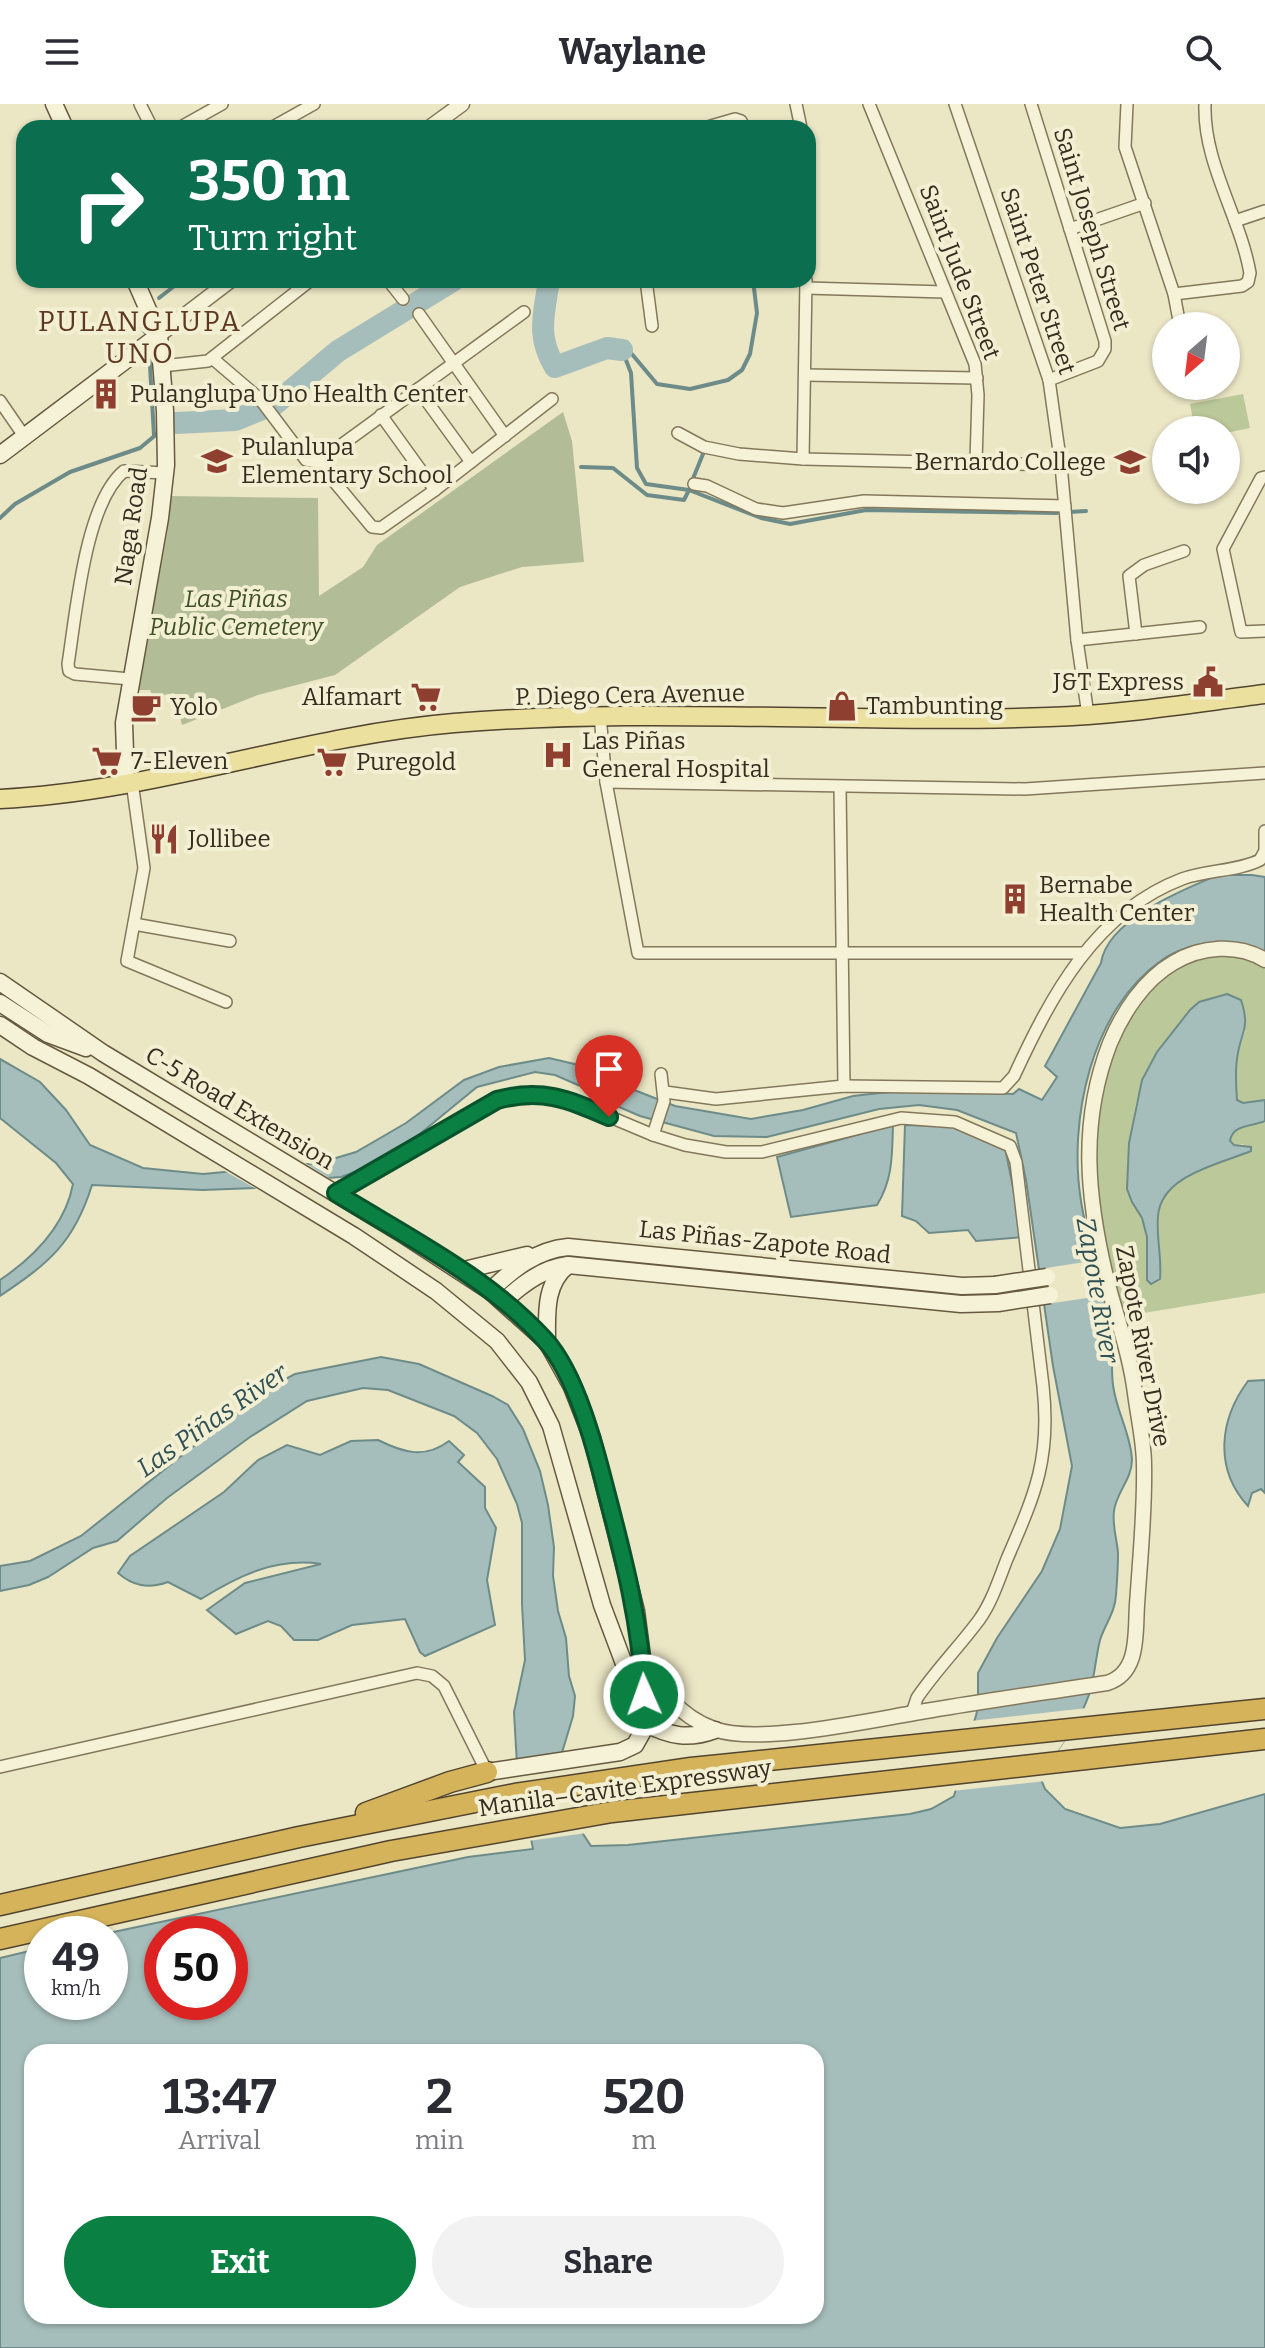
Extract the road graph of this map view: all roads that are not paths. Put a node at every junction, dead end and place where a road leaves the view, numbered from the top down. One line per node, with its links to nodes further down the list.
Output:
1 (314, 104): 10 (street)
2 (462, 104): 11 (street)
3 (869, 104): 23 (street, Saint Jude Street)
4 (955, 104): 36 (street, Saint Peter Street)
5 (1031, 104): 15 (street, Saint Joseph Street)
6 (1127, 104): 12 (street)
7 (1205, 104): 14 (street)
8 (218, 105): 9 (street)
9 (193, 120)
10 (285, 120)
11 (440, 120)
12 (1145, 203): 15 (street); 24 (street)
13 (1265, 211): 14 (street)
14 (1235, 221): 24 (street)
15 (1070, 229): 36 (street, Saint Joseph Street)
16 (816, 285): 23 (street)
17 (138, 288): 30 (main road, Naga Road)
18 (221, 288): 30 (street)
19 (301, 288): 31 (street)
20 (394, 288): 25 (street)
21 (647, 288): 29 (street)
22 (806, 288): 34 (street)
23 (945, 292): 35 (street, Saint Jude Street)
24 (1174, 294): 27 (street)
25 (403, 299)
26 (524, 312): 32 (street)
27 (1177, 312)
28 (419, 314): 32 (street)
29 (652, 326)
30 (159, 335): 33 (main road, Naga Road); 42 (main road)
31 (212, 358): 33 (street); 46 (street)
32 (454, 363): 37 (street); 43 (street)
33 (162, 366): 50 (main road, Naga Road)
34 (805, 375): 35 (street); 45 (street)
35 (977, 378): 48 (street, Saint Jude Street)
36 (1049, 380): 49 (street, Saint Peter Street)
37 (418, 389): 40 (street); 47 (street)
38 (552, 399): 43 (street)
39 (0, 401): 42 (street)
40 (381, 415): 46 (street); 53 (street)
41 (678, 433): 45 (street)
42 (24, 436): 44 (main road)
43 (505, 436): 47 (street)
44 (0, 455)
45 (803, 459): 48 (street)
46 (318, 462): 53 (street)
47 (471, 462): 53 (street)
48 (976, 462): 49 (street)
49 (1061, 465): 54 (street, Saint Peter Street)
50 (165, 473): 60 (main road, Naga Road); 60 (street)
51 (1265, 477): 57 (street)
52 (694, 484): 54 (street)
53 (435, 490)
54 (1065, 506): 59 (street, Saint Peter Street)
55 (1184, 551): 58 (street)
56 (1200, 627): 58 (street)
57 (1265, 631)
58 (1136, 634): 59 (street)
59 (1077, 640): 63 (street, Saint Peter Street)
60 (130, 679): 65 (main road, Naga Road)
61 (1265, 694): 63 (main road, P. Diego Cera Avenue)
62 (600, 715): 63 (main road, P. Diego Cera Avenue); 65 (main road, P. Diego Cera Avenue); 66 (street)
63 (1088, 715)
64 (1265, 773): 67 (street)
65 (129, 782): 68 (main road, P. Diego Cera Avenue); 70 (street)
66 (606, 782): 67 (street); 72 (street)
67 (840, 787): 72 (street)
68 (0, 799)
69 (1265, 831): 73 (street)
70 (134, 924): 71 (street); 76 (street)
71 (230, 941)
72 (844, 951): 73 (street); 83 (street)
73 (1082, 953): 83 (street)
74 (1265, 960): 98 (street, Zapote River Drive)
75 (0, 982): 80 (main road, C-5 Road Extension)
76 (226, 1002)
77 (0, 1003): 79 (main road, C-5 Road Extension)
78 (0, 1025): 82 (main road, C-5 Road Extension)
79 (48, 1034): 80 (main road, C-5 Road Extension); 82 (main road, C-5 Road Extension)
80 (103, 1053): 86 (main road, C-5 Road Extension)
81 (661, 1074): 84 (street)
82 (89, 1076): 87 (main road, C-5 Road Extension)
83 (844, 1086): 84 (street)
84 (664, 1096): 85 (street)
85 (654, 1132): 86 (street); 98 (street)
86 (332, 1191): 87 (main road); 90 (main road, C-5 Road Extension)
87 (321, 1216): 99 (main road, C-5 Road Extension)
88 (544, 1251): 90 (main road); 91 (main road, Las Piñas-Zapote Road, bridge); 93 (main road, Las Piñas-Zapote Road)
89 (568, 1265): 92 (main road, Las Piñas-Zapote Road, bridge); 93 (main road, Las Piñas-Zapote Road); 94 (main road)
90 (460, 1271): 93 (main road, C-5 Road Extension)
91 (1047, 1277)
92 (1050, 1295)
93 (497, 1296): 94 (main road, C-5 Road Extension)
94 (547, 1342): 95 (main road, C-5 Road Extension)
95 (642, 1657): 96 (street, Zapote River Drive); 99 (main road, C-5 Road Extension)
96 (672, 1703): 99 (main road); 100 (street, Zapote River Drive)
97 (1265, 1709): 104 (highway, Manila–Cavite Expressway)
98 (912, 1713): 100 (street, Zapote River Drive)
99 (643, 1717): 100 (main road); 103 (main road)
100 (715, 1730)
101 (1265, 1739): 106 (highway, Manila–Cavite Expressway)
102 (0, 1767): 103 (street)
103 (494, 1771): 104 (highway)
104 (299, 1837): 105 (highway, Manila–Cavite Expressway)
105 (0, 1905)
106 (0, 1939)

